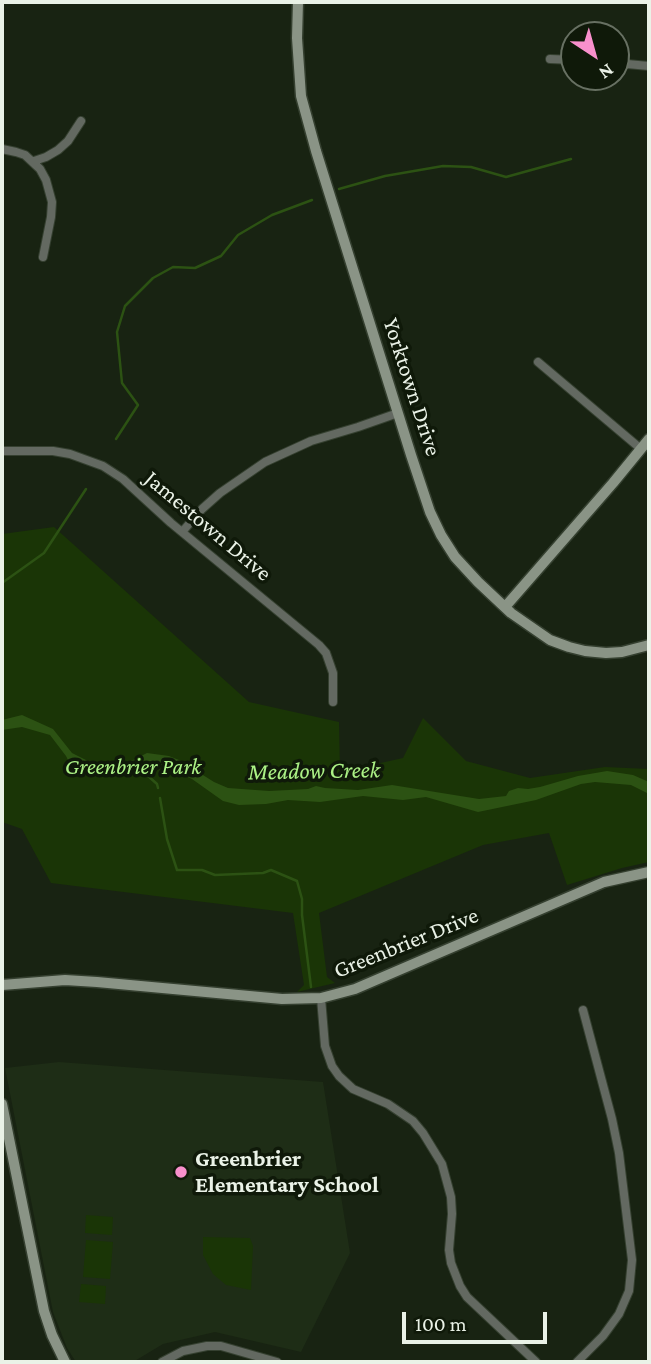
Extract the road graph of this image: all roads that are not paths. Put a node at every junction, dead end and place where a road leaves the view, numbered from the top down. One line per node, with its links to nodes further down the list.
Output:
1 (298, 2): 11 (street, Yorktown Drive)
2 (550, 59): 3 (street)
3 (560, 59)
4 (630, 64): 5 (street)
5 (649, 66)
6 (81, 121): 8 (street)
7 (2, 149): 8 (street)
8 (34, 162): 9 (street)
9 (43, 257)
10 (538, 362): 13 (street)
11 (398, 413): 15 (street); 16 (street, Yorktown Drive)
12 (649, 439): 13 (street)
13 (641, 449): 16 (street)
14 (2, 451): 15 (street, Jamestown Drive)
15 (182, 532): 18 (street, Jamestown Drive)
16 (505, 607): 17 (street, Yorktown Drive)
17 (649, 645)
18 (333, 702)
19 (649, 872): 21 (street, Greenbrier Drive)
20 (2, 985): 21 (street, Greenbrier Drive)
21 (321, 998): 27 (street)
22 (583, 1010): 28 (street)
23 (2, 1104): 24 (street)
24 (65, 1362)
25 (162, 1362): 26 (street)
26 (277, 1362)
27 (536, 1362)
28 (577, 1362)

